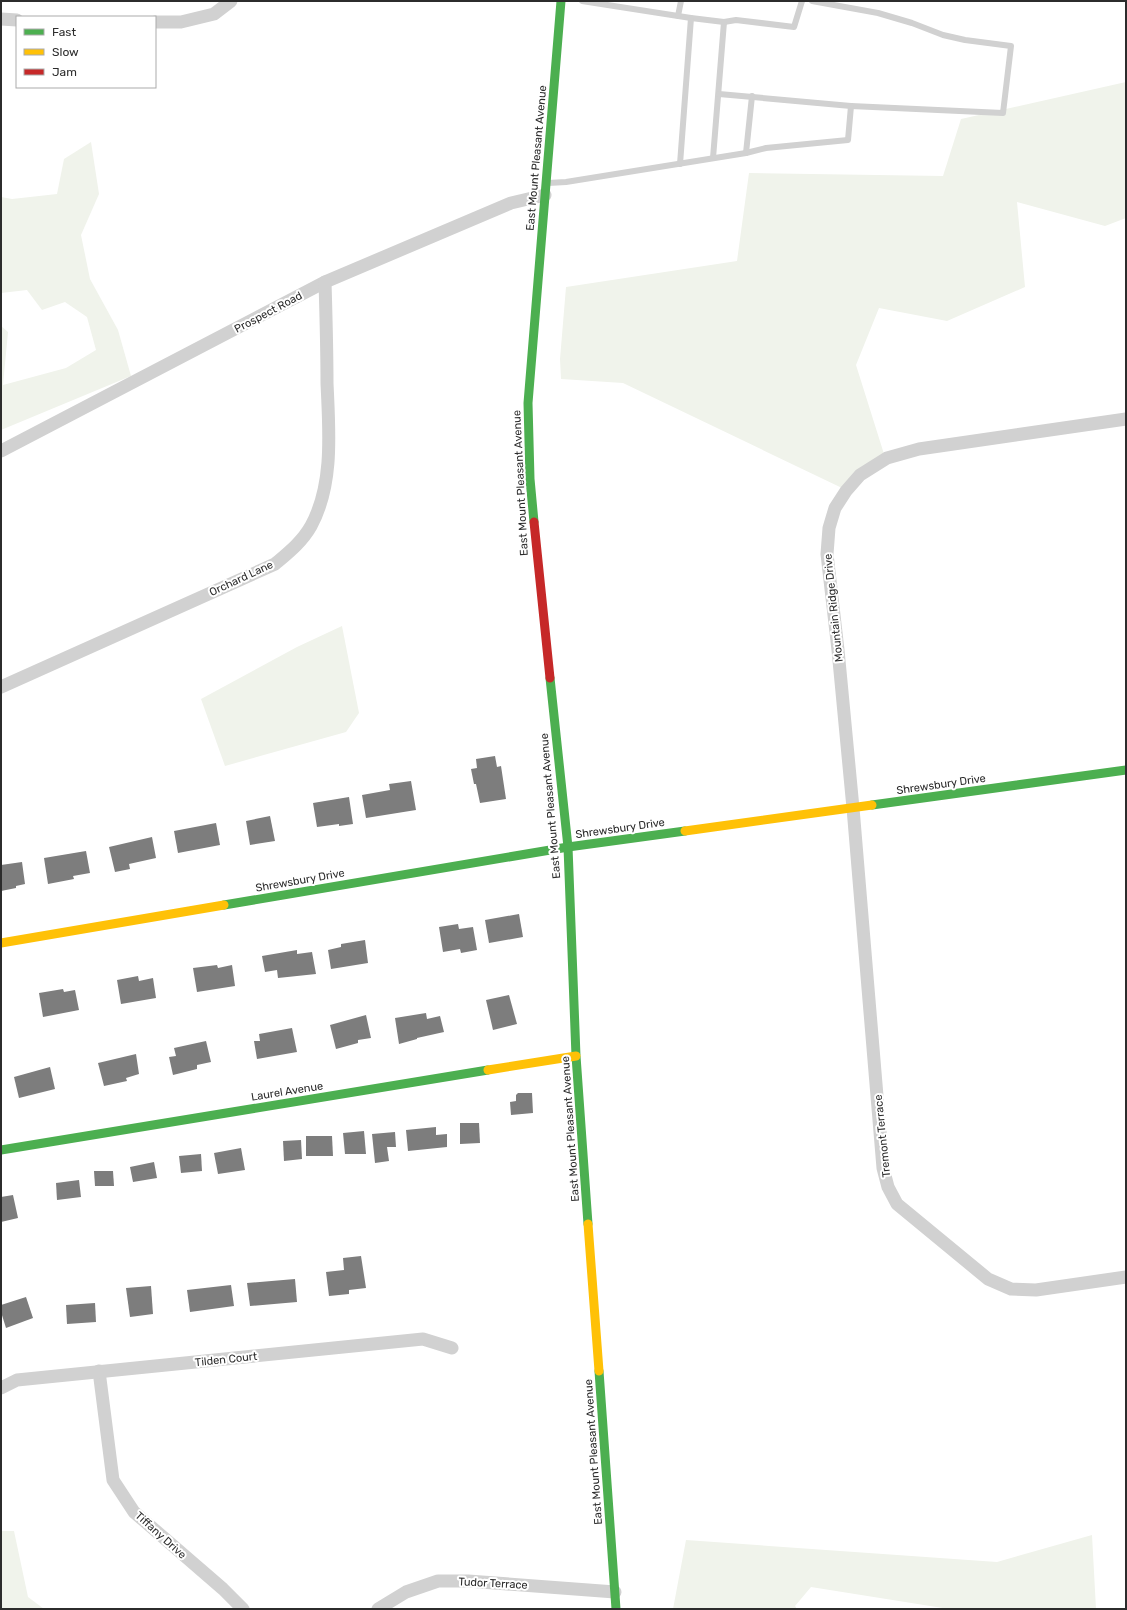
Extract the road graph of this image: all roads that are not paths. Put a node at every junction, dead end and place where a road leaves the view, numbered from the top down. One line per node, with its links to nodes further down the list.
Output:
1 (231, 1): 11 (street)
2 (561, 1): 19 (main road, East Mount Pleasant Avenue)
3 (582, 1): 7 (lane)
4 (681, 1): 7 (lane)
5 (802, 1): 12 (lane)
6 (812, 1): 15 (lane)
7 (678, 16): 9 (lane)
8 (1, 18): 10 (street)
9 (691, 18): 12 (lane); 18 (lane)
10 (16, 20)
11 (156, 22)
12 (724, 22): 13 (lane)
13 (719, 94): 14 (lane); 17 (lane)
14 (752, 96): 15 (lane); 16 (lane)
15 (851, 106): 16 (lane)
16 (746, 153): 17 (lane)
17 (713, 158): 18 (lane)
18 (680, 164): 19 (lane)
19 (545, 189): 20 (street, Prospect Road); 26 (main road, East Mount Pleasant Avenue)
20 (325, 282): 22 (street, Prospect Road); 23 (street, Orchard Lane)
21 (1126, 419): 25 (street, Mountain Ridge Drive)
22 (1, 451)
23 (1, 687)
24 (1126, 770): 25 (main road, Shrewsbury Drive)
25 (853, 808): 26 (main road, Shrewsbury Drive); 30 (street, Tremont Terrace)
26 (568, 847): 27 (main road, Shrewsbury Drive); 28 (main road, East Mount Pleasant Avenue)
27 (1, 943)
28 (576, 1056): 29 (main road, Laurel Avenue); 34 (main road, East Mount Pleasant Avenue)
29 (1, 1150)
30 (1126, 1276)
31 (452, 1348): 32 (street, Tilden Court)
32 (99, 1371): 33 (street, Tilden Court); 35 (street, Tiffany Drive)
33 (1, 1388)
34 (614, 1592): 36 (street, Tudor Terrace); 37 (main road, East Mount Pleasant Avenue)
35 (243, 1609)
36 (378, 1609)
37 (616, 1609)

